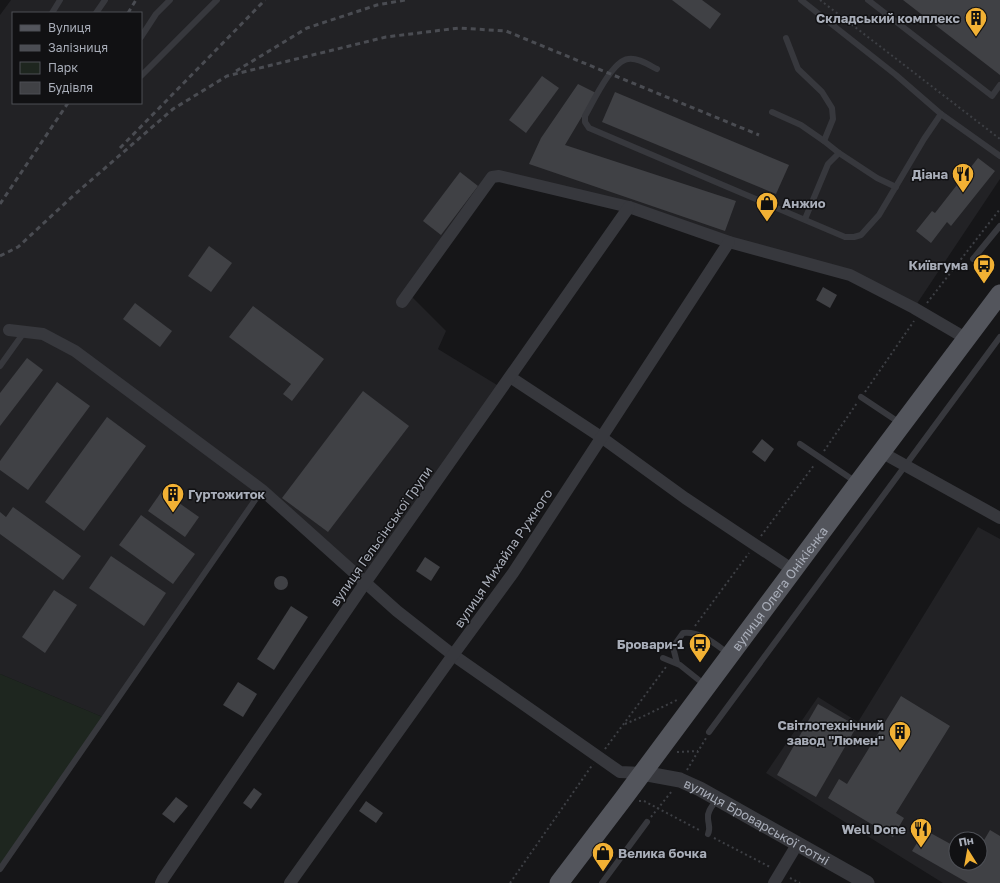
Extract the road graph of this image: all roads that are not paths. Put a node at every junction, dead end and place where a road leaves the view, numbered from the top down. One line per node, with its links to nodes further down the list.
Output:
1 (60, 0): 7 (lane)
2 (105, 0): 8 (lane)
3 (170, 0): 9 (lane)
4 (217, 0): 12 (lane)
5 (801, 0): 15 (lane)
6 (868, 0): 13 (lane)
7 (53, 12)
8 (97, 12)
9 (142, 35)
10 (786, 38): 16 (lane)
11 (657, 69): 21 (lane)
12 (142, 75)
13 (1000, 85)
14 (772, 112): 16 (lane)
15 (941, 114): 18 (lane); 19 (lane)
16 (824, 140): 17 (lane)
17 (839, 153): 19 (lane); 21 (lane)
18 (1000, 156)
19 (896, 188): 21 (lane)
20 (629, 207): 23 (street); 26 (street); 32 (street, вулиця Гельсінської Групи)
21 (805, 219)
22 (1000, 226): 24 (lane)
23 (729, 242): 30 (street); 35 (street, вулиця Михайла Ружного)
24 (973, 259)
25 (1000, 294): 30 (main road, вулиця Олега Онікієнка)
26 (402, 302)
27 (9, 330): 28 (street)
28 (25, 331): 31 (lane); 40 (street)
29 (1000, 337): 38 (lane)
30 (966, 339): 34 (main road, вулиця Олега Онікієнка)
31 (0, 366)
32 (510, 377): 35 (street); 43 (street, вулиця Гельсінської Групи)
33 (861, 397): 34 (lane)
34 (902, 424): 37 (main road, вулиця Олега Онікієнка)
35 (601, 436): 42 (street); 45 (street, вулиця Михайла Ружного)
36 (800, 444): 39 (lane)
37 (881, 452): 38 (street); 39 (main road, вулиця Олега Онікієнка)
38 (904, 466): 41 (street); 49 (lane)
39 (858, 483): 42 (main road, вулиця Олега Онікієнка)
40 (262, 490): 43 (street); 55 (lane)
41 (1000, 518)
42 (793, 570): 44 (main road, вулиця Олега Онікієнка)
43 (365, 583): 45 (street); 56 (street, вулиця Гельсінської Групи)
44 (730, 654): 47 (lane); 48 (main road, вулиця Олега Онікієнка)
45 (453, 655): 50 (street); 57 (street, вулиця Михайла Ружного)
46 (663, 658): 47 (lane)
47 (674, 662): 48 (lane)
48 (706, 686): 50 (main road, вулиця Олега Онікієнка)
49 (709, 732)
50 (642, 773): 51 (street, вулиця Броварської сотні); 58 (main road, вулиця Олега Онікієнка)
51 (718, 798): 53 (lane); 54 (street, вулиця Броварської сотні)
52 (647, 822): 59 (lane)
53 (708, 834)
54 (798, 843): 60 (street); 61 (street, вулиця Броварської сотні)
55 (0, 869)
56 (161, 883)
57 (290, 883)
58 (559, 883)
59 (602, 883)
60 (774, 883)
61 (867, 883)

